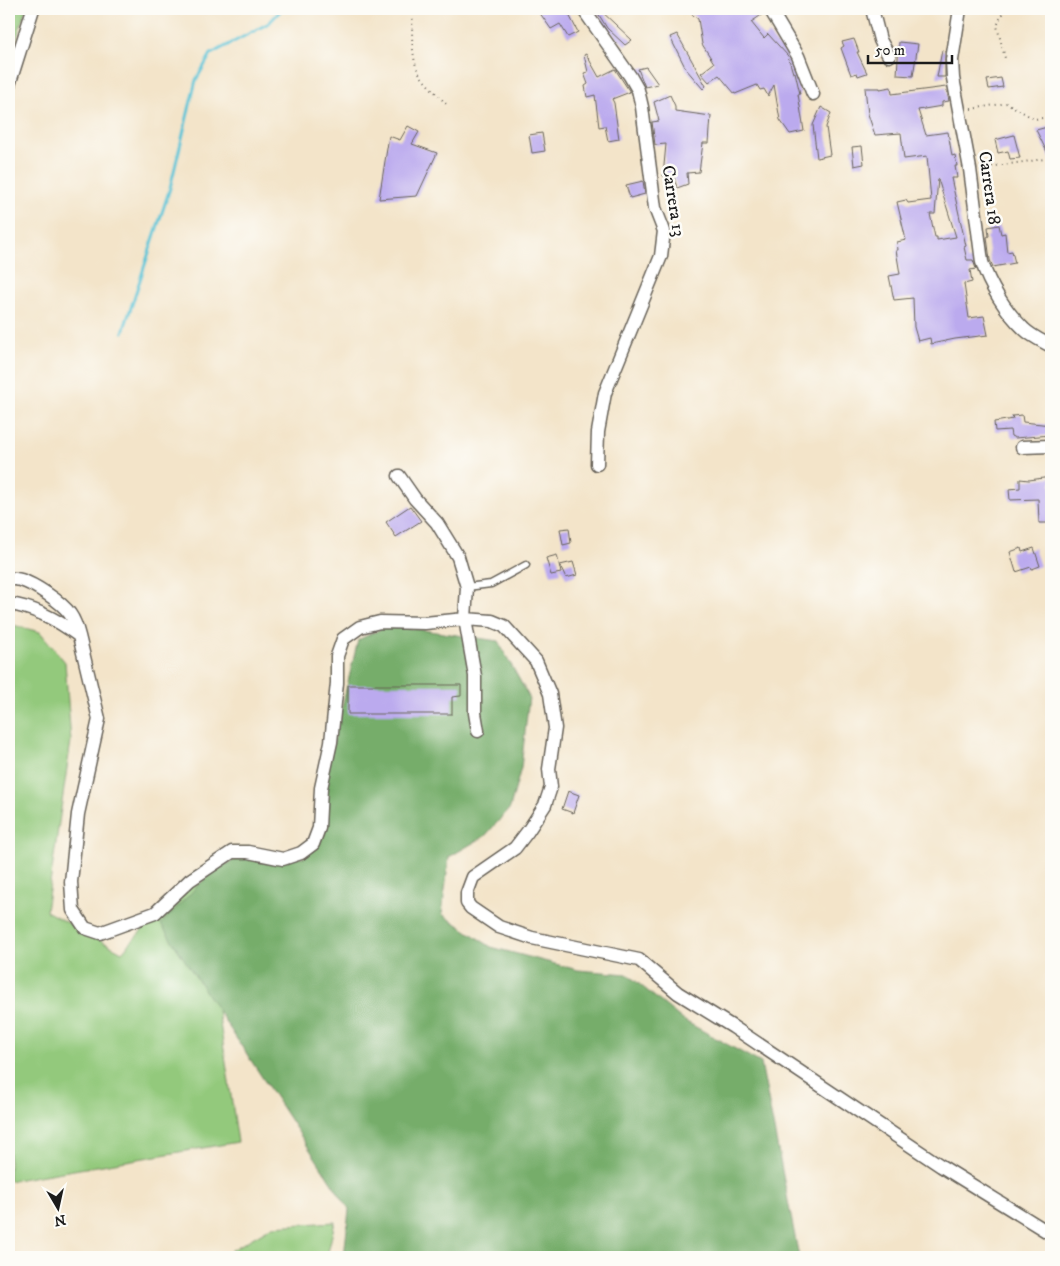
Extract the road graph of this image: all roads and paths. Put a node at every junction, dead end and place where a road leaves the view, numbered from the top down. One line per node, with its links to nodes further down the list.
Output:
1 (33, 9): 10 (street)
2 (414, 9): 12 (path)
3 (583, 9): 20 (street, Carrera 13)
4 (770, 9): 11 (street)
5 (872, 9): 8 (street)
6 (960, 9): 13 (street, Carrera 18)
7 (1004, 9): 9 (path)
8 (888, 56)
9 (1005, 58)
10 (9, 85)
11 (813, 94)
12 (446, 104)
13 (959, 111): 14 (path); 16 (street, Carrera 18)
14 (1051, 117)
15 (1051, 158): 16 (path)
16 (970, 169): 17 (street, Carrera 18)
17 (1051, 346)
18 (1051, 446): 19 (street)
19 (1022, 447)
20 (598, 464)
21 (399, 476): 24 (street)
22 (526, 565): 24 (lane)
23 (9, 578): 27 (street)
24 (467, 587): 26 (street)
25 (9, 604): 27 (street)
26 (464, 619): 27 (street); 28 (street); 29 (street)
27 (79, 636)
28 (478, 731)
29 (1051, 1234)

